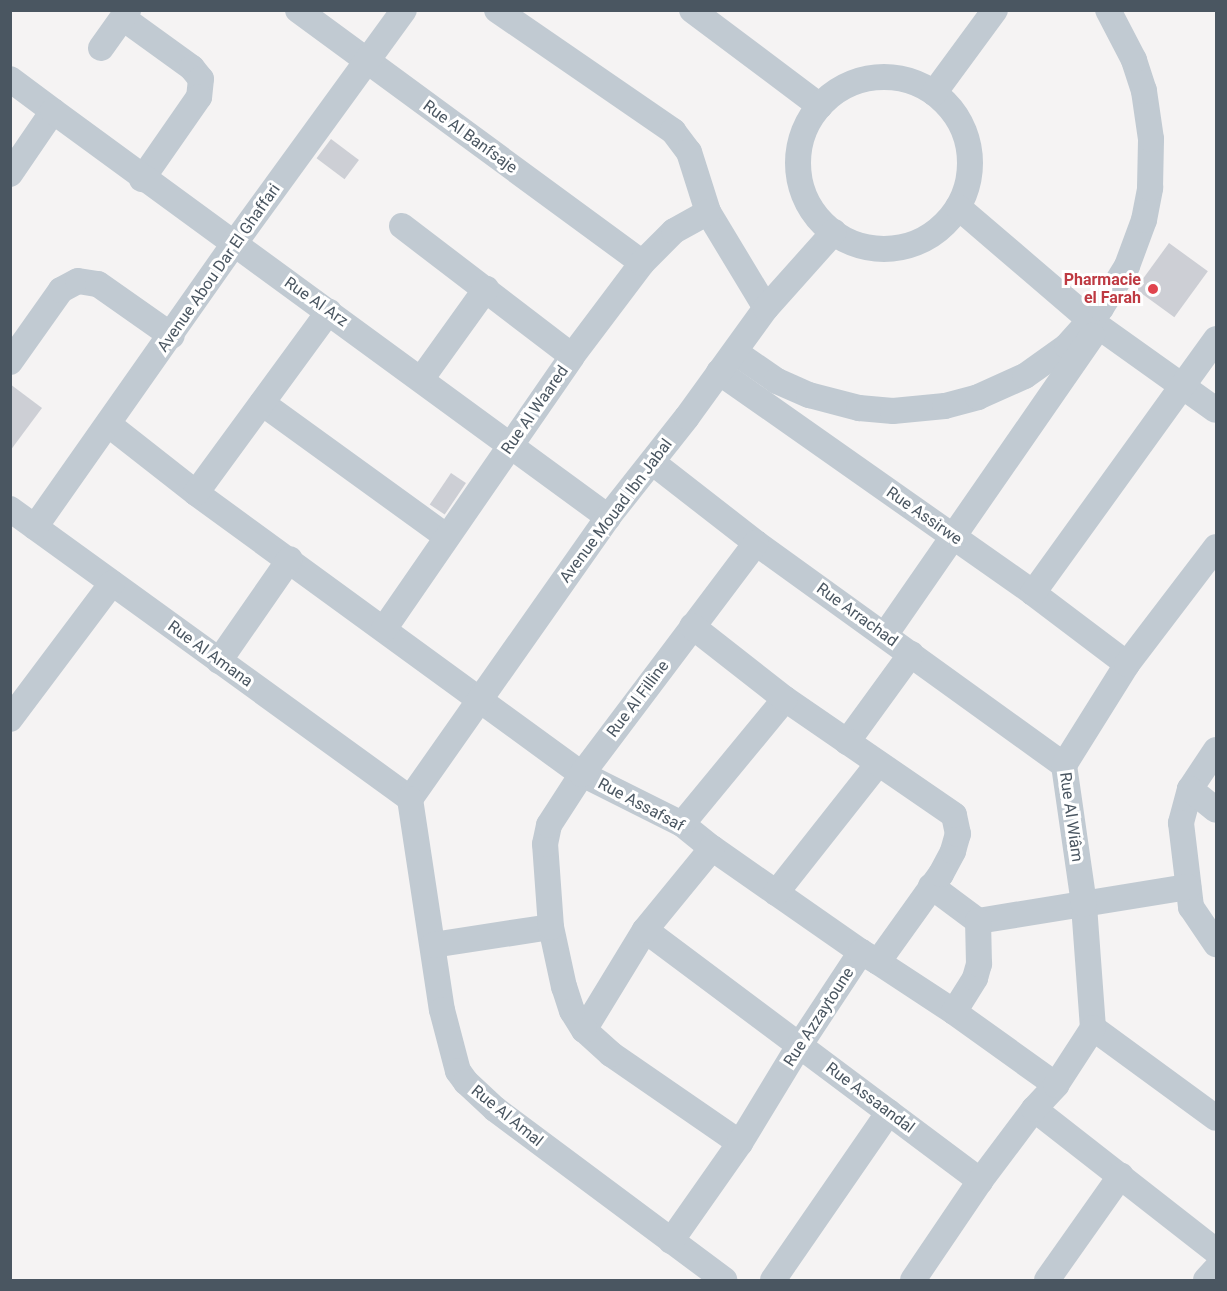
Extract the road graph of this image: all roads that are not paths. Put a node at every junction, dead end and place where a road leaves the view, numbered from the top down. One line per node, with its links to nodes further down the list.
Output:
1 (298, 10): 9 (street, Rue Al Banfsaje)
2 (405, 10): 9 (street, Avenue Abou Dar El Ghaffari)
3 (497, 10): 17 (street)
4 (692, 10): 12 (street)
5 (995, 10): 11 (street)
6 (1108, 10): 25 (street)
7 (125, 14): 8 (street); 15 (street)
8 (101, 48)
9 (366, 62): 20 (street, Avenue Abou Dar El Ghaffari); 21 (street, Rue Al Banfsaje)
10 (10, 79): 13 (street, Rue Al Arz)
11 (934, 93): 12 (street); 16 (street)
12 (820, 106): 19 (street)
13 (53, 111): 14 (street); 15 (street, Rue Al Arz)
14 (10, 174)
15 (142, 179): 20 (street, Rue Al Arz)
16 (958, 207): 19 (street); 25 (street)
17 (708, 212): 21 (street, Rue Al Waared); 23 (street)
18 (402, 226): 22 (street)
19 (834, 232): 23 (street, Avenue Mouad Ibn Jabal)
20 (234, 244): 24 (street, Rue Al Arz); 26 (street, Avenue Abou Dar El Ghaffari)
21 (642, 263): 29 (street, Rue Al Waared)
22 (486, 289): 29 (street); 32 (street)
23 (766, 308): 28 (street, Avenue Mouad Ibn Jabal)
24 (329, 311): 32 (street, Rue Al Arz); 34 (street)
25 (1095, 323): 28 (street); 33 (street); 44 (street)
26 (172, 336): 30 (street); 36 (street, Avenue Abou Dar El Ghaffari)
27 (1216, 339): 33 (street)
28 (735, 352): 31 (street, Avenue Mouad Ibn Jabal)
29 (572, 356): 37 (street, Rue Al Waared)
30 (10, 362)
31 (719, 372): 38 (street, Avenue Mouad Ibn Jabal); 44 (street, Rue Assirwe)
32 (422, 378): 37 (street, Rue Al Arz)
33 (1181, 385): 35 (street); 49 (street)
34 (262, 403): 39 (street); 43 (street)
35 (1216, 411)
36 (108, 424): 39 (street); 42 (street, Avenue Abou Dar El Ghaffari)
37 (511, 444): 41 (street, Rue Al Arz); 43 (street, Rue Al Waared)
38 (652, 462): 41 (street, Avenue Mouad Ibn Jabal); 45 (street, Rue Arrachad)
39 (196, 493): 47 (street)
40 (10, 509): 42 (street, Rue Al Amana)
41 (608, 517): 56 (street, Avenue Mouad Ibn Jabal)
42 (35, 527): 48 (street, Rue Al Amana)
43 (447, 537): 51 (street, Rue Al Waared)
44 (953, 537): 49 (street, Rue Assirwe); 52 (street)
45 (756, 543): 50 (street, Rue Al Filline); 52 (street, Rue Arrachad)
46 (1216, 548): 55 (street, Rue Al Wiâm)
47 (290, 560): 51 (street); 54 (street)
48 (112, 583): 54 (street, Rue Al Amana); 58 (street)
49 (1033, 592): 55 (street, Rue Assirwe)
50 (692, 626): 57 (street); 63 (street, Rue Al Filline)
51 (384, 629): 56 (street)
52 (885, 634): 53 (street, Rue Arrachad)
53 (911, 654): 59 (street); 62 (street, Rue Arrachad)
54 (219, 661): 65 (street, Rue Al Amana)
55 (1127, 663): 62 (street, Rue Al Wiâm)
56 (480, 699): 63 (street, Rue Assafsaf); 65 (street, Avenue Mouad Ibn Jabal)
57 (785, 699): 59 (street); 67 (street)
58 (10, 718)
59 (847, 742): 61 (street)
60 (1216, 750): 64 (street)
61 (878, 764): 69 (street, Rue Azzaytoune); 71 (street)
62 (1064, 765): 72 (street, Rue Al Wiâm)
63 (582, 774): 67 (street, Rue Assafsaf); 74 (street, Rue Al Filline)
64 (1190, 789): 66 (street); 70 (street)
65 (410, 798): 77 (street, Rue Al Amal)
66 (1216, 810)
67 (682, 824): 68 (street, Rue Assafsaf)
68 (712, 848): 71 (street, Rue Assafsaf); 75 (street)
69 (931, 886): 73 (street); 78 (street, Rue Azzaytoune)
70 (1188, 887): 72 (street); 76 (street)
71 (776, 893): 78 (street, Rue Assafsaf)
72 (1084, 904): 73 (street); 80 (street, Rue Al Wiâm)
73 (978, 921): 79 (street)
74 (552, 927): 77 (street); 81 (street, Rue Al Filline)
75 (645, 930): 81 (street); 82 (street, Rue Assaandal)
76 (1216, 944)
77 (433, 945): 90 (street, Rue Al Amal)
78 (869, 957): 79 (street, Rue Assafsaf); 82 (street, Rue Azzaytoune)
79 (954, 1012): 83 (street, Rue Assafsaf)
80 (1093, 1028): 83 (street); 86 (street)
81 (584, 1030): 87 (street, Rue Al Filline)
82 (799, 1046): 85 (street, Rue Assaandal); 87 (street, Rue Azzaytoune)
83 (1056, 1085): 84 (street)
84 (1034, 1109): 88 (street); 89 (street)
85 (889, 1112): 89 (street, Rue Assaandal); 95 (street)
86 (1216, 1118)
87 (740, 1143): 90 (street, Rue Azzaytoune)
88 (1120, 1175): 91 (street); 96 (street)
89 (980, 1181): 93 (street)
90 (671, 1241): 94 (street, Rue Al Amal)
91 (1216, 1251)
92 (1216, 1269): 97 (street)
93 (919, 1278)
94 (724, 1281)
95 (773, 1281)
96 (1047, 1281)
97 (1206, 1281)

